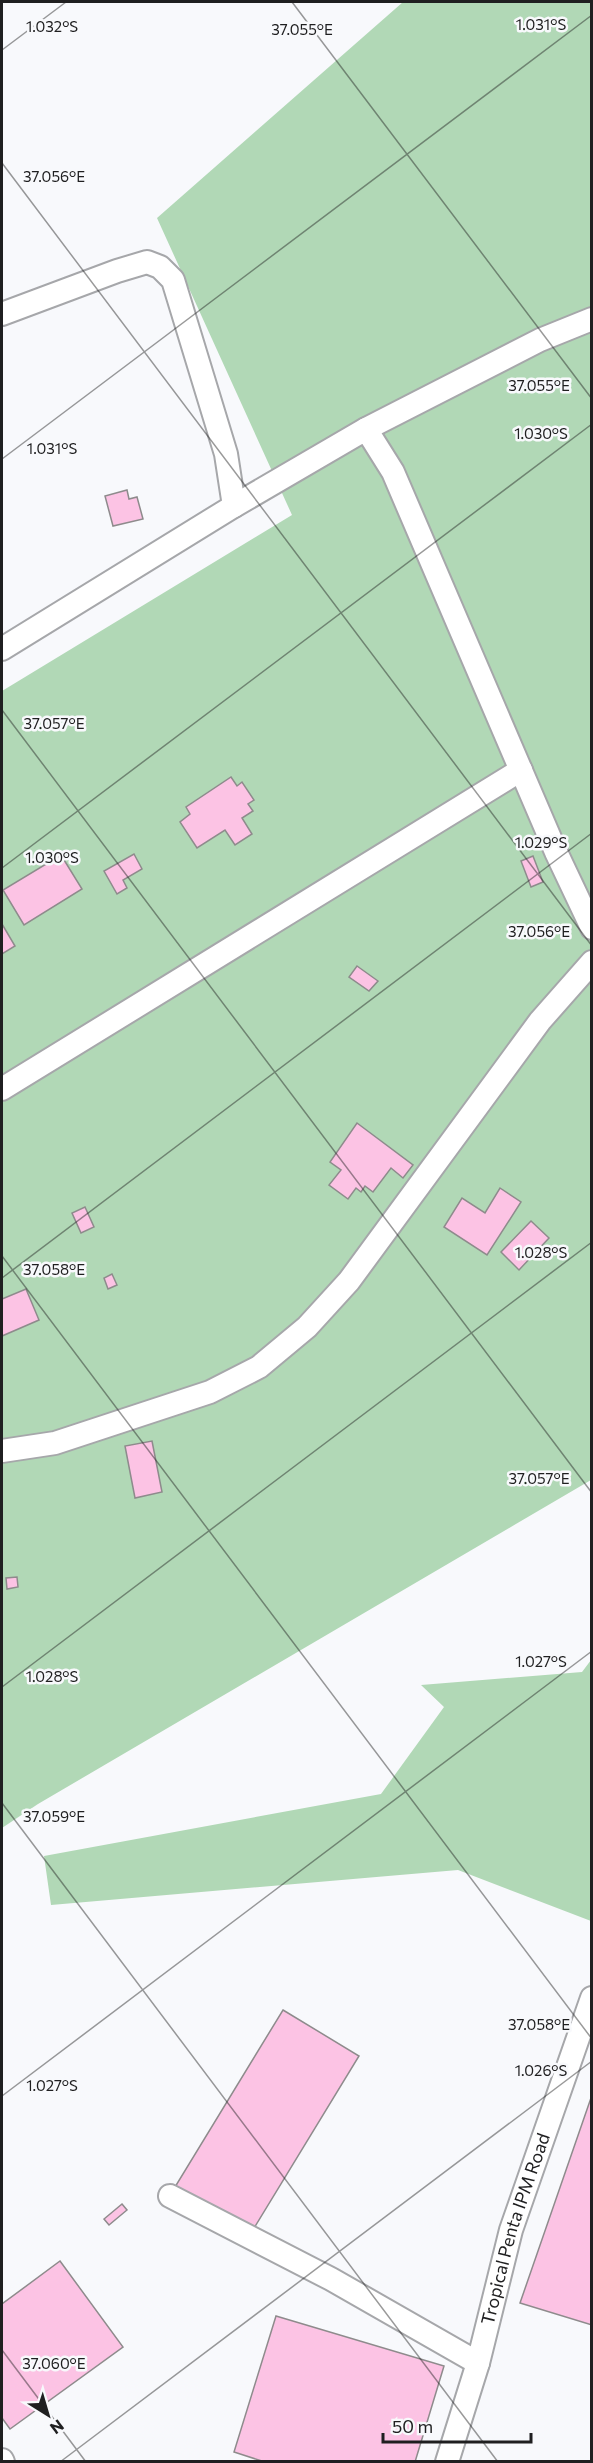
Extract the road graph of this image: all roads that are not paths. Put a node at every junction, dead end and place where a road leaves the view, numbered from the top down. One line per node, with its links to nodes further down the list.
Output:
1 (2, 314): 4 (street)
2 (591, 319): 3 (street)
3 (366, 429): 4 (street); 6 (street)
4 (234, 506): 5 (street)
5 (2, 649)
6 (521, 770): 7 (street); 9 (street)
7 (591, 928)
8 (591, 962): 10 (street)
9 (2, 1089)
10 (2, 1450)
11 (591, 1998): 12 (street, Tropical Penta IPM Road)
12 (583, 2049): 14 (street, Tropical Penta IPM Road)
13 (170, 2196): 14 (street)
14 (478, 2362): 15 (street, Tropical Penta IPM Road)
15 (447, 2462)

